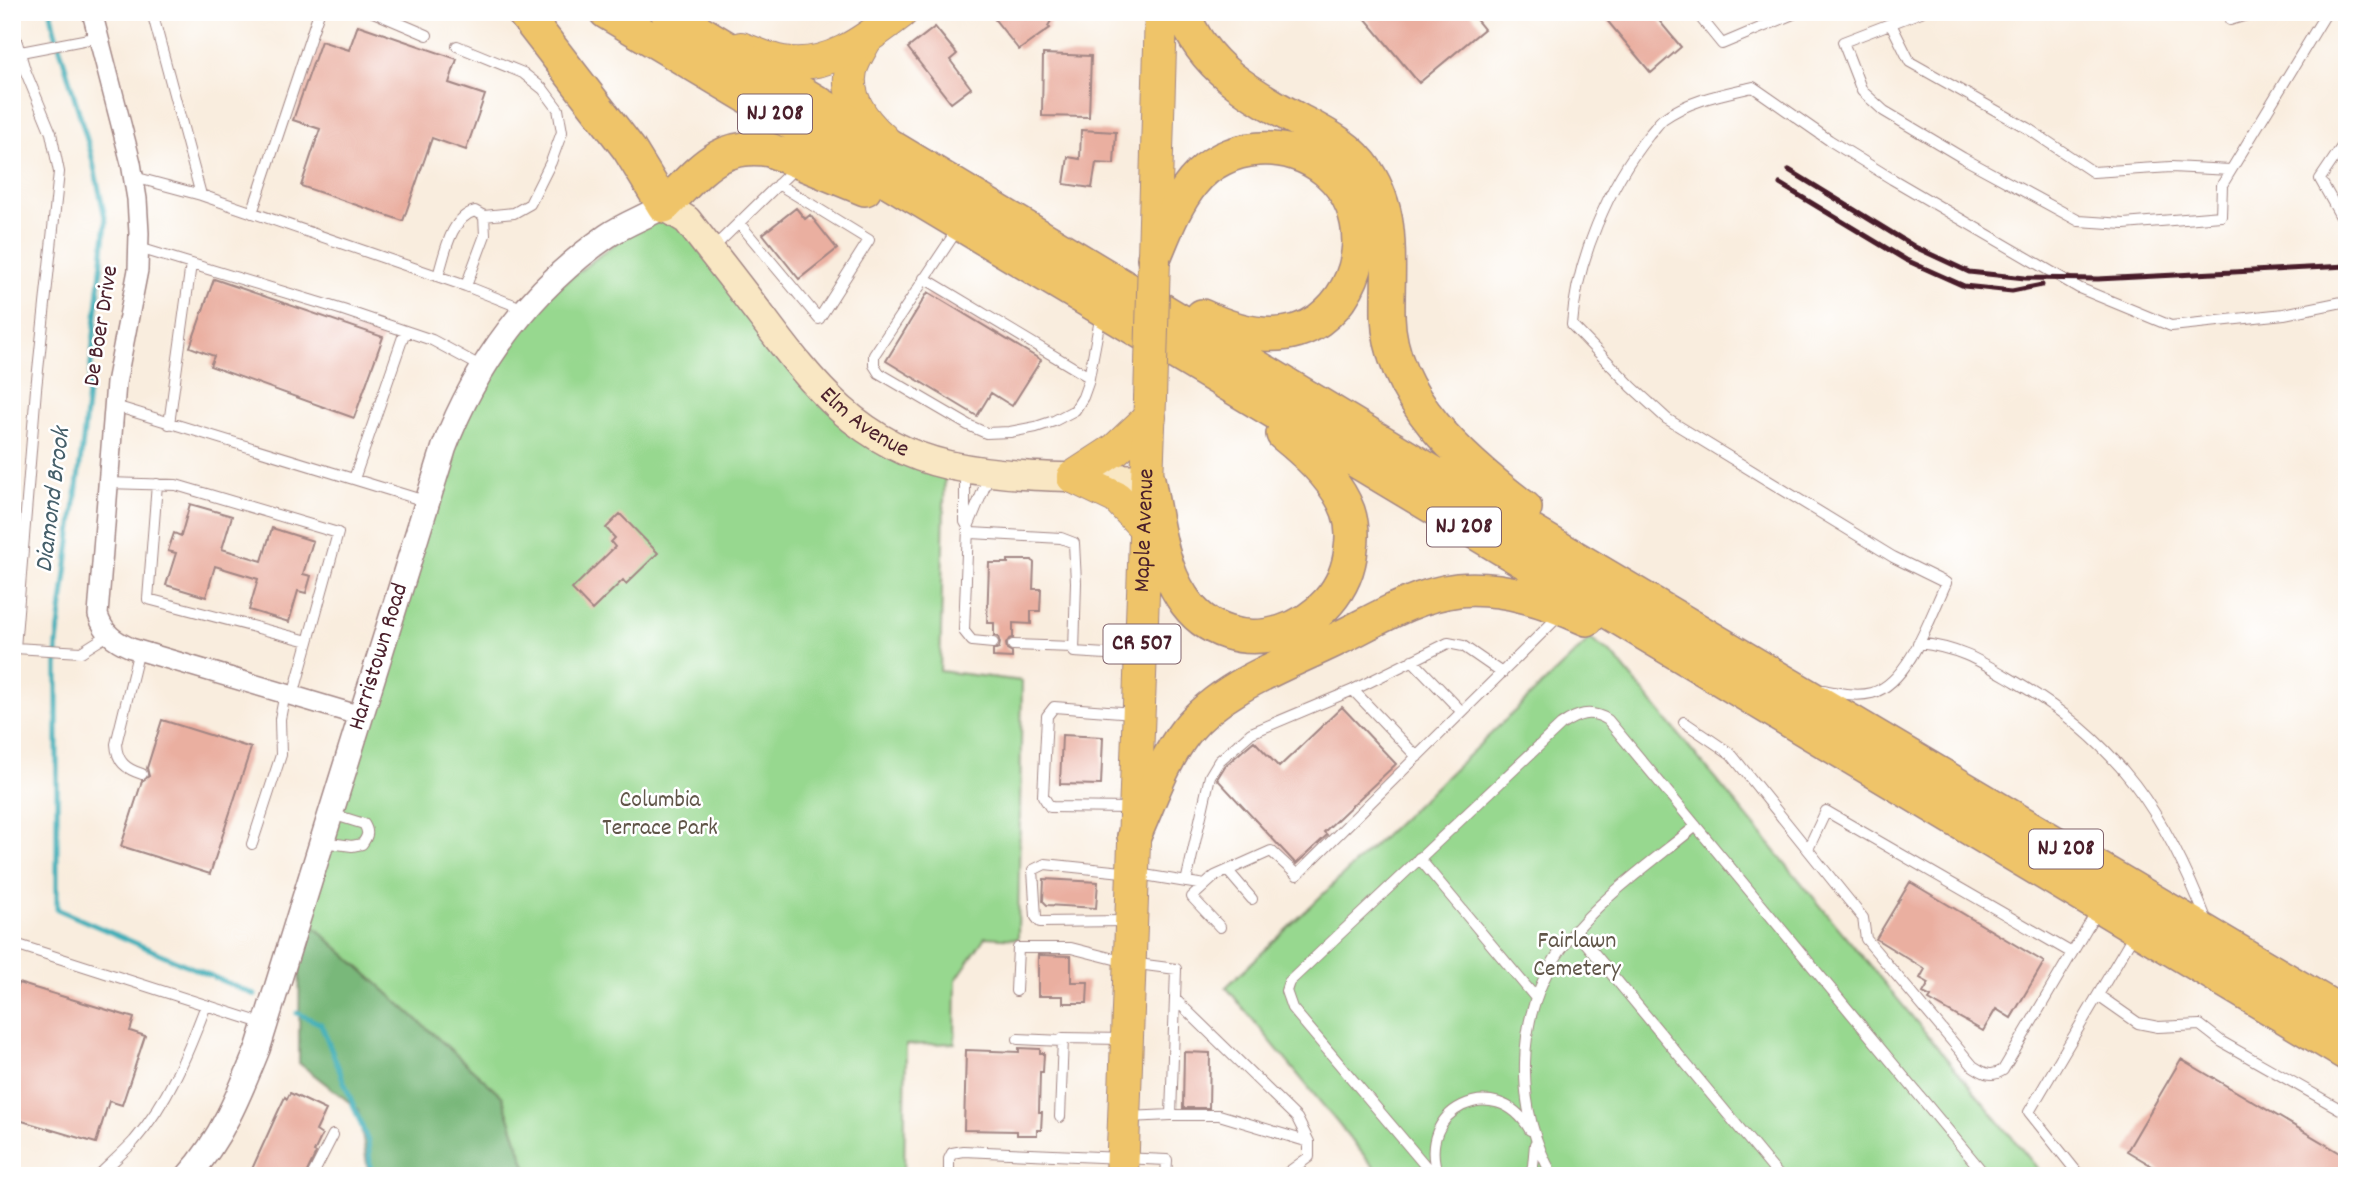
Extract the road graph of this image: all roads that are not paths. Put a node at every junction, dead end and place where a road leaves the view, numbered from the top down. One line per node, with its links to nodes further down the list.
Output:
1 (92, 12): 22 (street, De Boer Drive)
2 (152, 12): 32 (lane)
3 (320, 12): 34 (lane)
4 (373, 12): 21 (lane)
5 (523, 12): 33 (highway)
6 (606, 12): 36 (highway, NJ 208)
7 (667, 12): 20 (highway, NJ 208)
8 (902, 12): 23 (main road)
9 (1146, 12): 26 (main road)
10 (1161, 12): 26 (main road, Maple Avenue / CR 507)
11 (1183, 12): 66 (highway)
12 (1696, 12): 13 (lane)
13 (1798, 12)
14 (1921, 12): 18 (lane)
15 (2227, 12): 16 (lane)
16 (2257, 12)
17 (2330, 12): 29 (lane)
18 (1891, 24): 29 (lane); 29 (lane)
19 (12, 26): 25 (lane)
20 (704, 34): 23 (main road); 28 (highway, NJ 208)
21 (427, 35)
22 (91, 38): 25 (lane); 31 (street, De Boer Drive)
23 (866, 39): 28 (main road)
24 (457, 46): 35 (lane)
25 (21, 52): 73 (lane)
26 (1159, 56): 42 (main road, Maple Avenue / CR 507)
27 (2347, 139): 38 (lane)
28 (894, 148): 41 (highway, NJ 208)
29 (2231, 170)
30 (790, 172): 33 (highway); 36 (highway); 37 (lane); 37 (lane)
31 (133, 177): 32 (lane); 39 (street, De Boer Drive)
32 (201, 195): 34 (lane)
33 (664, 206): 40 (main road, Elm Avenue); 48 (street, Harristown Road)
34 (252, 213): 44 (lane)
35 (484, 216): 44 (lane); 46 (lane)
36 (952, 220): 45 (lane); 49 (highway, NJ 208)
37 (739, 223): 40 (lane)
38 (2347, 224)
39 (139, 248): 43 (lane); 53 (street, De Boer Drive)
40 (711, 250): 56 (main road, Elm Avenue)
41 (1077, 258): 42 (highway); 66 (highway, NJ 208)
42 (1154, 258): 54 (main road, Maple Avenue / CR 507, bridge)
43 (191, 264): 50 (lane); 55 (lane)
44 (438, 276): 46 (lane)
45 (924, 278): 52 (lane); 52 (lane)
46 (466, 286): 48 (lane)
47 (2347, 301): 70 (lane)
48 (525, 310): 51 (street, Harristown Road)
49 (1106, 313): 52 (lane); 58 (highway); 87 (highway, NJ 208)
50 (405, 331): 51 (lane); 59 (lane)
51 (482, 367): 62 (street, Harristown Road)
52 (1090, 377)
53 (115, 406): 55 (lane); 60 (street, De Boer Drive)
54 (1150, 408): 57 (main road); 58 (main road, Maple Avenue / CR 507)
55 (169, 424): 59 (lane)
56 (978, 470): 57 (main road, Elm Avenue); 63 (lane); 63 (lane)
57 (1073, 477): 58 (main road, Elm Avenue); 64 (main road)
58 (1148, 479): 64 (main road, Maple Avenue / CR 507)
59 (354, 480): 62 (lane)
60 (107, 483): 61 (lane); 67 (street, De Boer Drive)
61 (157, 484): 68 (lane); 68 (lane)
62 (427, 502): 85 (street, Harristown Road)
63 (968, 527): 69 (lane); 72 (lane)
64 (1146, 529): 75 (main road, Maple Avenue / CR 507)
65 (1565, 610): 77 (lane); 87 (highway); 91 (highway)
66 (1696, 628): 79 (highway, NJ 208)
67 (108, 635): 73 (lane); 74 (street)
68 (308, 641): 82 (lane)
69 (993, 643)
70 (1918, 643): 79 (lane); 107 (lane)
71 (1013, 645): 72 (lane)
72 (1074, 647): 75 (lane)
73 (14, 648)
74 (139, 650): 82 (street); 89 (lane)
75 (1142, 656): 84 (main road, Maple Avenue / CR 507)
76 (1412, 660): 77 (lane); 80 (lane); 83 (lane)
77 (1502, 673): 83 (lane)
78 (12, 674): 81 (lane)
79 (1785, 682): 107 (highway, NJ 208)
80 (1353, 690): 88 (lane); 99 (lane)
81 (12, 691)
82 (289, 695): 85 (street); 94 (lane)
83 (1462, 712): 88 (lane)
84 (1138, 714): 91 (main road, Maple Avenue / CR 507); 91 (lane)
85 (361, 716): 90 (street, Harristown Road)
86 (1684, 722): 95 (lane)
87 (1817, 738): 102 (highway, NJ 208)
88 (1417, 757): 97 (lane)
89 (142, 774)
90 (331, 813): 93 (street, Harristown Road); 93 (lane)
91 (1135, 822): 98 (main road, Maple Avenue / CR 507)
92 (1696, 826): 96 (lane); 106 (lane); 140 (lane)
93 (322, 842): 117 (street, Harristown Road)
94 (252, 844)
95 (1808, 849): 109 (lane); 109 (lane)
96 (1419, 858): 113 (lane); 136 (lane)
97 (1228, 871): 100 (lane); 101 (lane)
98 (1132, 873): 99 (lane); 103 (main road, Maple Avenue / CR 507); 103 (lane)
99 (1186, 882): 100 (lane)
100 (1205, 885): 104 (lane)
101 (1252, 900)
102 (2100, 906): 105 (highway, NJ 208); 109 (lane)
103 (1130, 920): 110 (main road, Maple Avenue / CR 507)
104 (1220, 927)
105 (2137, 929): 112 (lane); 121 (highway, NJ 208)
106 (1575, 930): 113 (lane); 139 (lane)
107 (2213, 936): 116 (highway, NJ 208)
108 (12, 943): 115 (lane)
109 (2072, 953)
110 (1130, 963): 111 (lane); 114 (lane); 119 (main road, Maple Avenue / CR 507)
111 (1016, 991)
112 (2098, 995): 122 (lane); 141 (lane)
113 (1535, 997): 126 (lane)
114 (1175, 999): 123 (lane); 128 (lane)
115 (206, 1005): 117 (lane); 130 (lane)
116 (2347, 1016)
117 (266, 1024): 131 (street, Harristown Road)
118 (1018, 1039): 120 (lane)
119 (1127, 1039): 120 (lane); 125 (main road, Maple Avenue / CR 507)
120 (1063, 1041): 124 (lane)
121 (2347, 1054)
122 (2347, 1113)
123 (1171, 1115): 125 (lane); 128 (lane)
124 (1060, 1117)
125 (1124, 1117): 129 (main road, Maple Avenue / CR 507)
126 (1533, 1134): 136 (lane); 137 (lane); 138 (lane)
127 (333, 1135): 132 (lane)
128 (1309, 1142): 135 (lane)
129 (1122, 1167): 133 (lane); 134 (lane)
130 (98, 1176)
131 (188, 1176)
132 (312, 1176)
133 (949, 1176)
134 (1166, 1176)
135 (1283, 1176)
136 (1436, 1176)
137 (1529, 1176)
138 (1553, 1176)
139 (1779, 1176)
140 (1986, 1176)
141 (2080, 1176)

